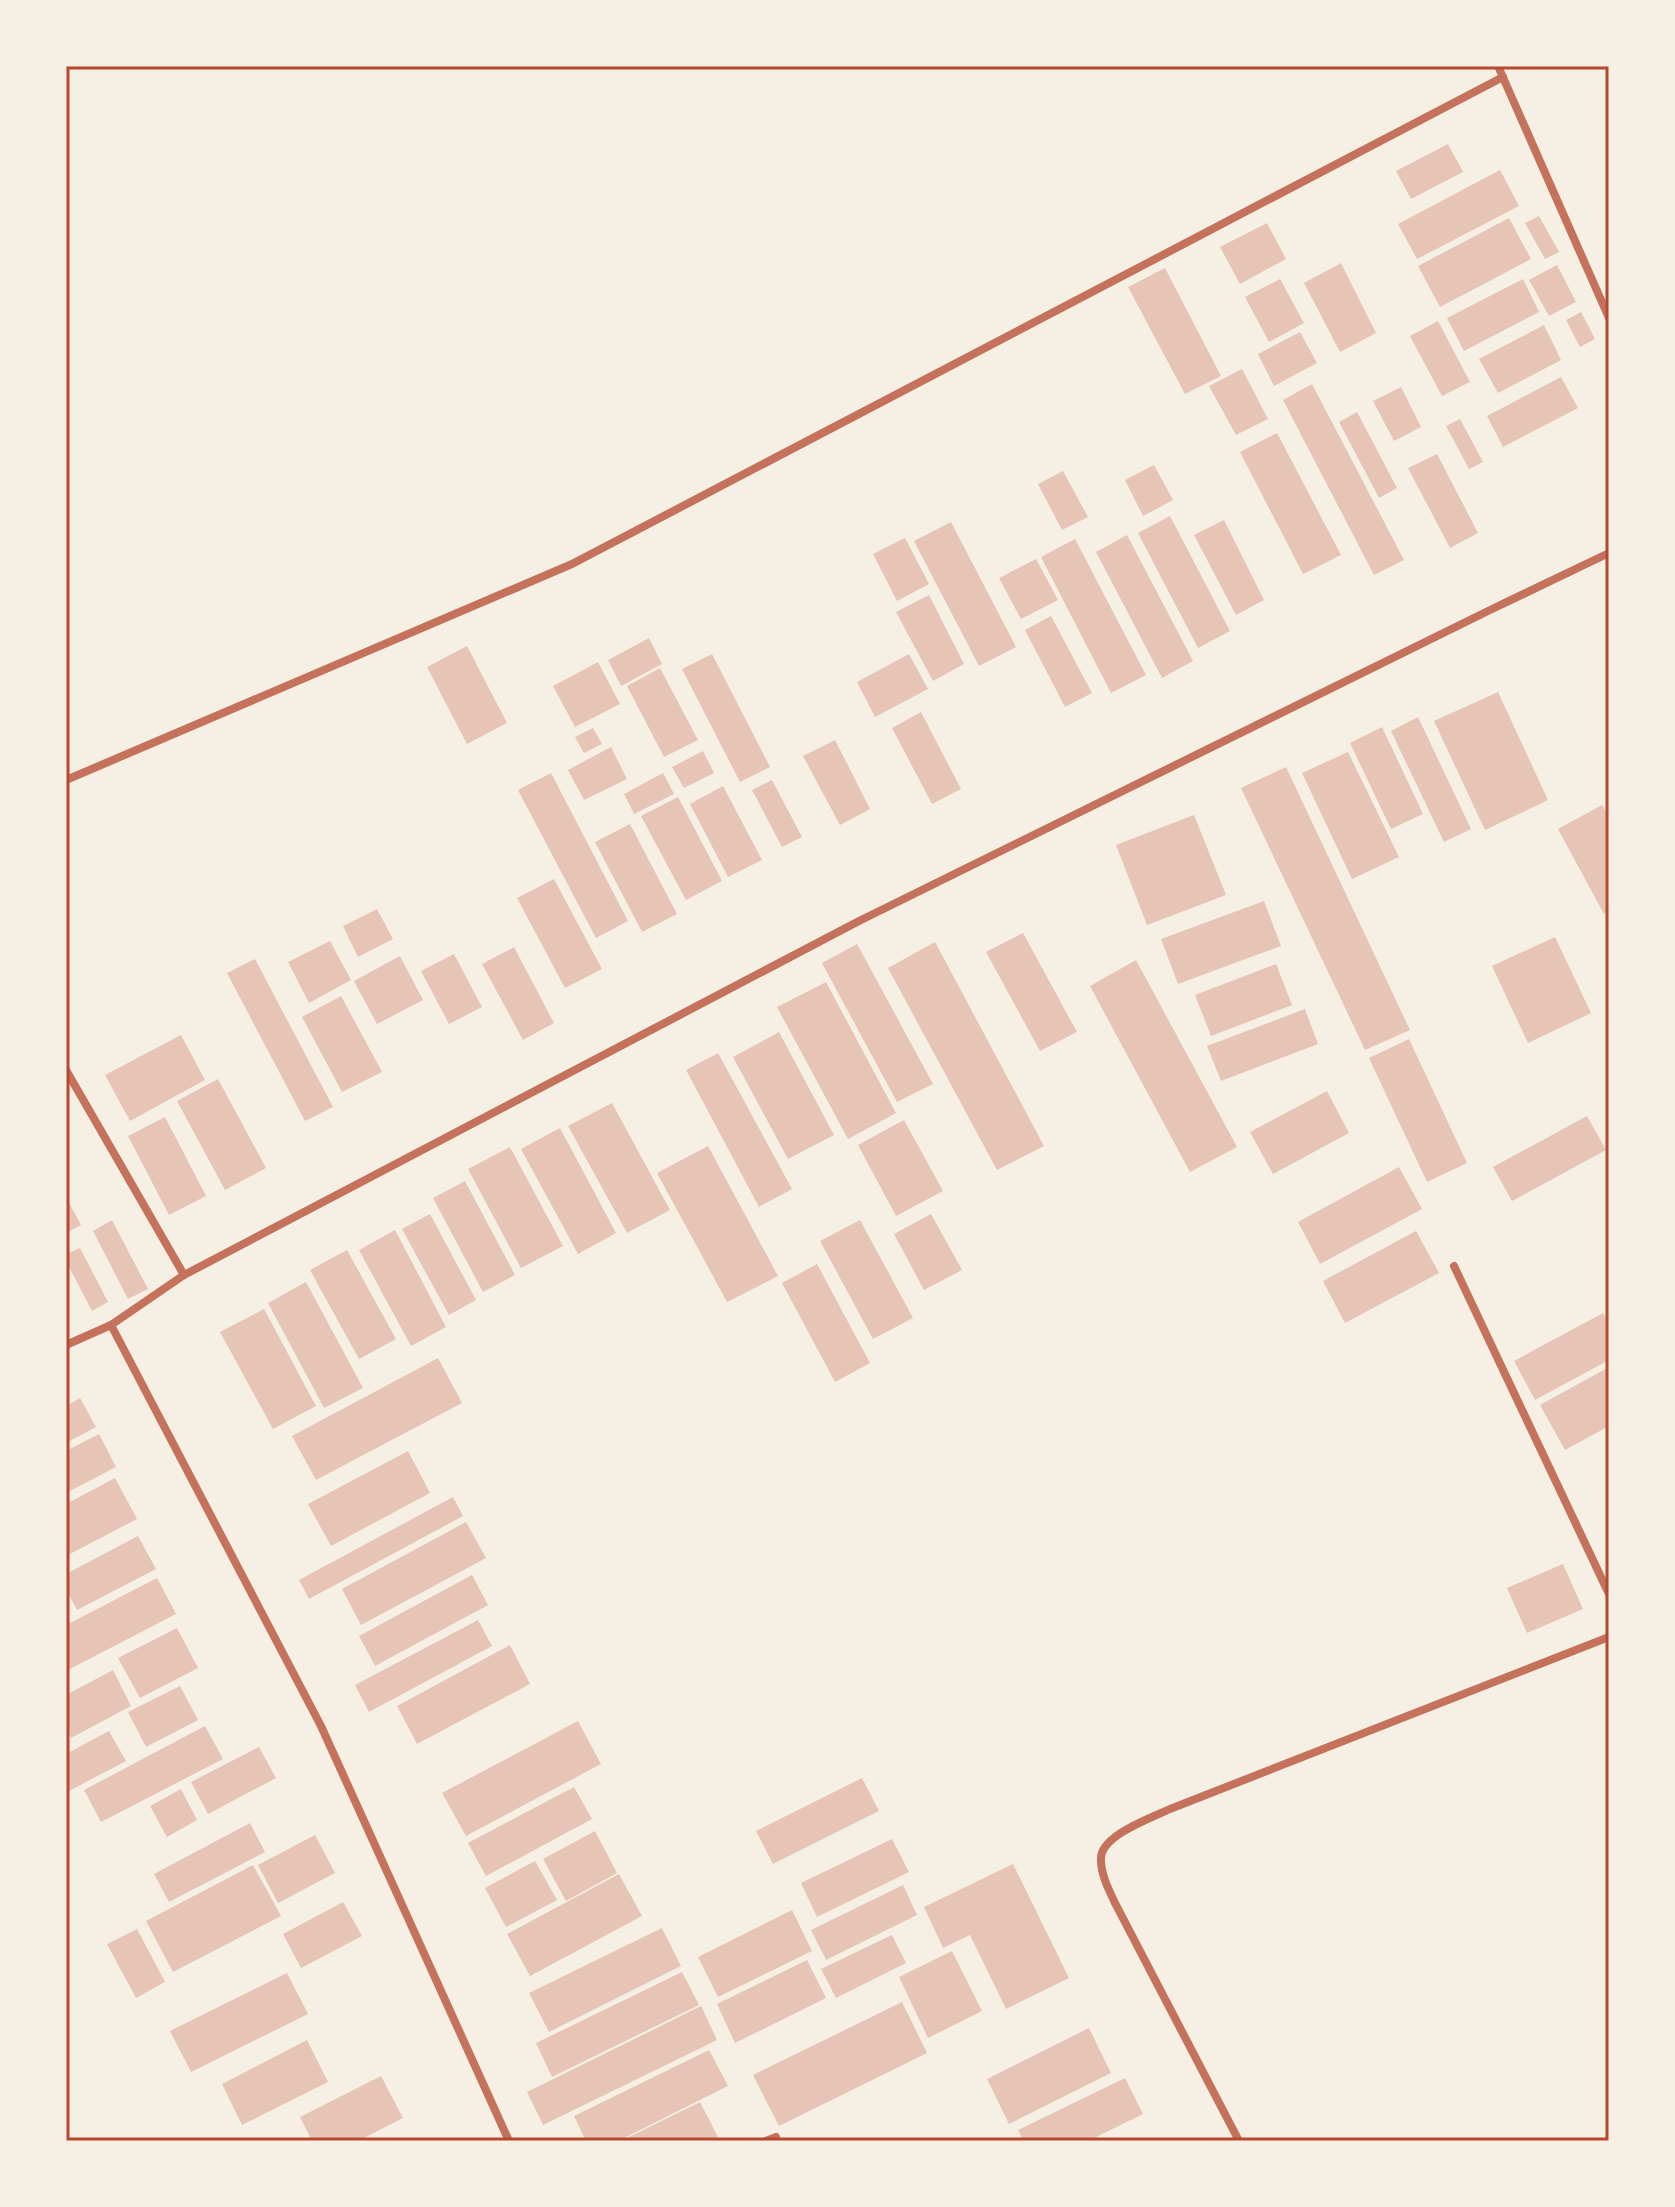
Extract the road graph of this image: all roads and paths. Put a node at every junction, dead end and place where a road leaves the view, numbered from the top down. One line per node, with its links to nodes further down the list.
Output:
1 (1498, 66): 2 (street)
2 (1503, 77): 3 (street); 5 (street)
3 (1609, 318)
4 (1609, 553): 8 (street)
5 (66, 780)
6 (66, 1070): 8 (street)
7 (1454, 1266): 11 (street)
8 (184, 1275): 9 (street)
9 (111, 1325): 10 (street); 14 (street)
10 (66, 1345)
11 (1609, 1594)
12 (1609, 1637): 16 (street)
13 (776, 2137): 15 (street)
14 (509, 2141)
15 (766, 2141)
16 (1239, 2141)

